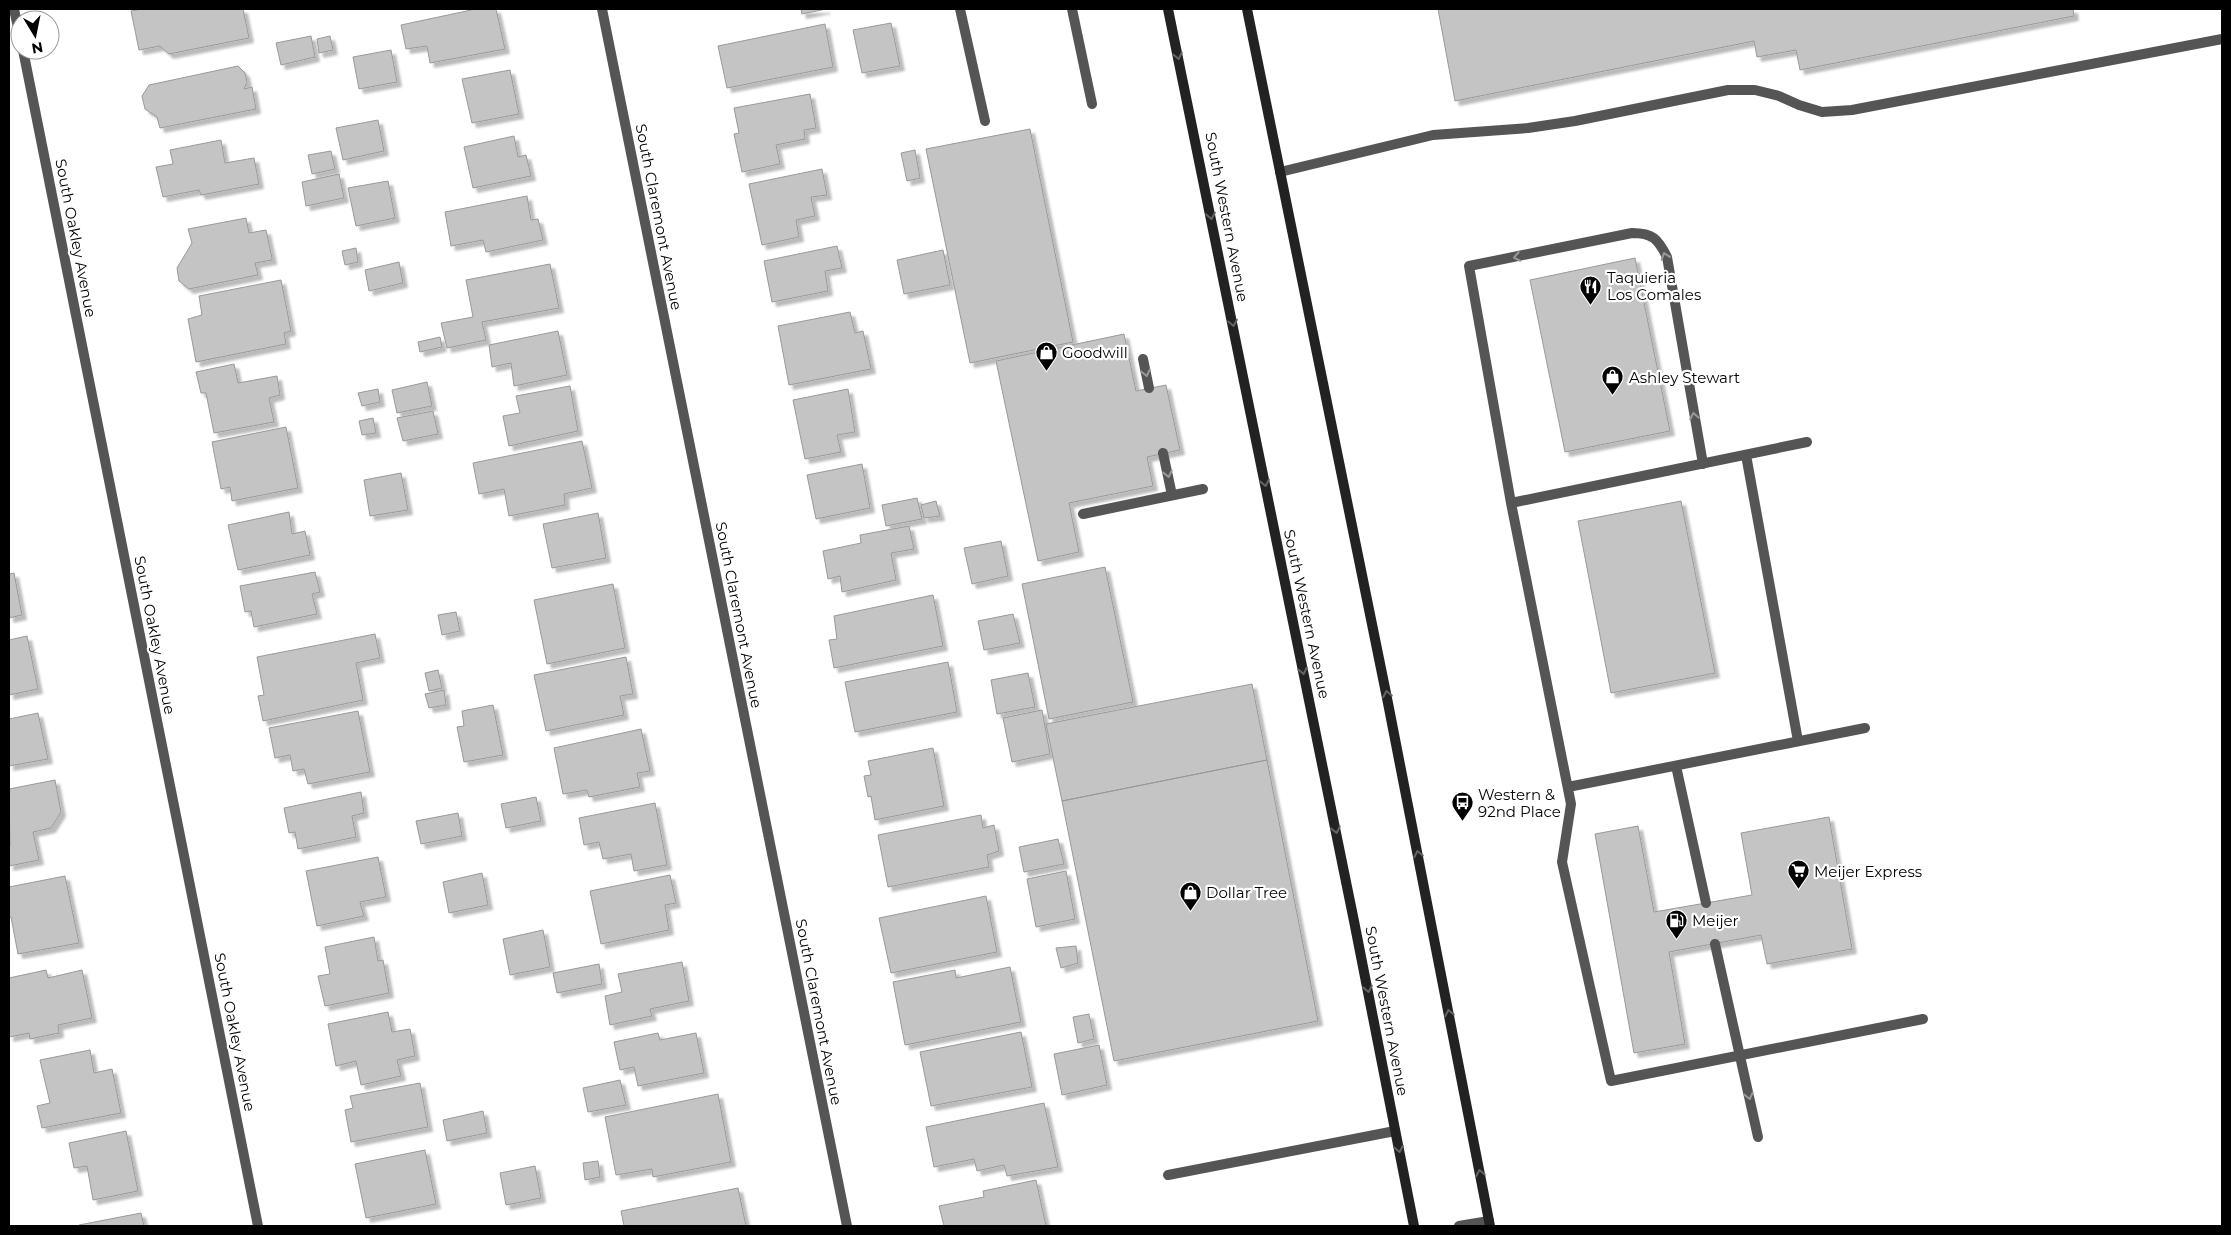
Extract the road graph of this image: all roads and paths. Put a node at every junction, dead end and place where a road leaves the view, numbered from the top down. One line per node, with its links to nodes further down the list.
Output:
1 (602, 9): 34 (street, South Claremont Avenue)
2 (960, 9): 9 (street)
3 (1072, 9): 8 (street)
4 (1168, 9): 29 (main road, South Western Avenue, one-way to 29)
5 (1247, 9): 10 (main road)
6 (2222, 39): 10 (street)
7 (25, 60): 33 (street, South Oakley Avenue)
8 (1092, 104)
9 (985, 121)
10 (1280, 172): 32 (main road, one-way to 10)
11 (1143, 359): 12 (street, one-way to 12)
12 (1149, 388)
13 (1807, 442): 15 (street)
14 (1163, 453): 18 (street, one-way to 18)
15 (1746, 455): 16 (street); 22 (street)
16 (1703, 464): 19 (street); 19 (street, one-way to 19)
17 (1203, 489): 18 (street)
18 (1172, 495): 20 (street)
19 (1511, 503): 24 (street)
20 (1083, 514)
21 (1865, 728): 22 (street)
22 (1798, 742): 23 (street)
23 (1676, 766): 24 (street); 25 (street)
24 (1568, 787): 28 (street)
25 (1706, 903)
26 (1715, 944): 28 (street)
27 (1923, 1019): 28 (street)
28 (1739, 1056): 30 (street, one-way to 30)
29 (1396, 1131): 31 (street); 35 (main road, South Western Avenue, one-way to 35)
30 (1758, 1137)
31 (1168, 1175)
32 (1490, 1224): 36 (street)
33 (258, 1226)
34 (847, 1226)
35 (1414, 1226)
36 (1459, 1226)

